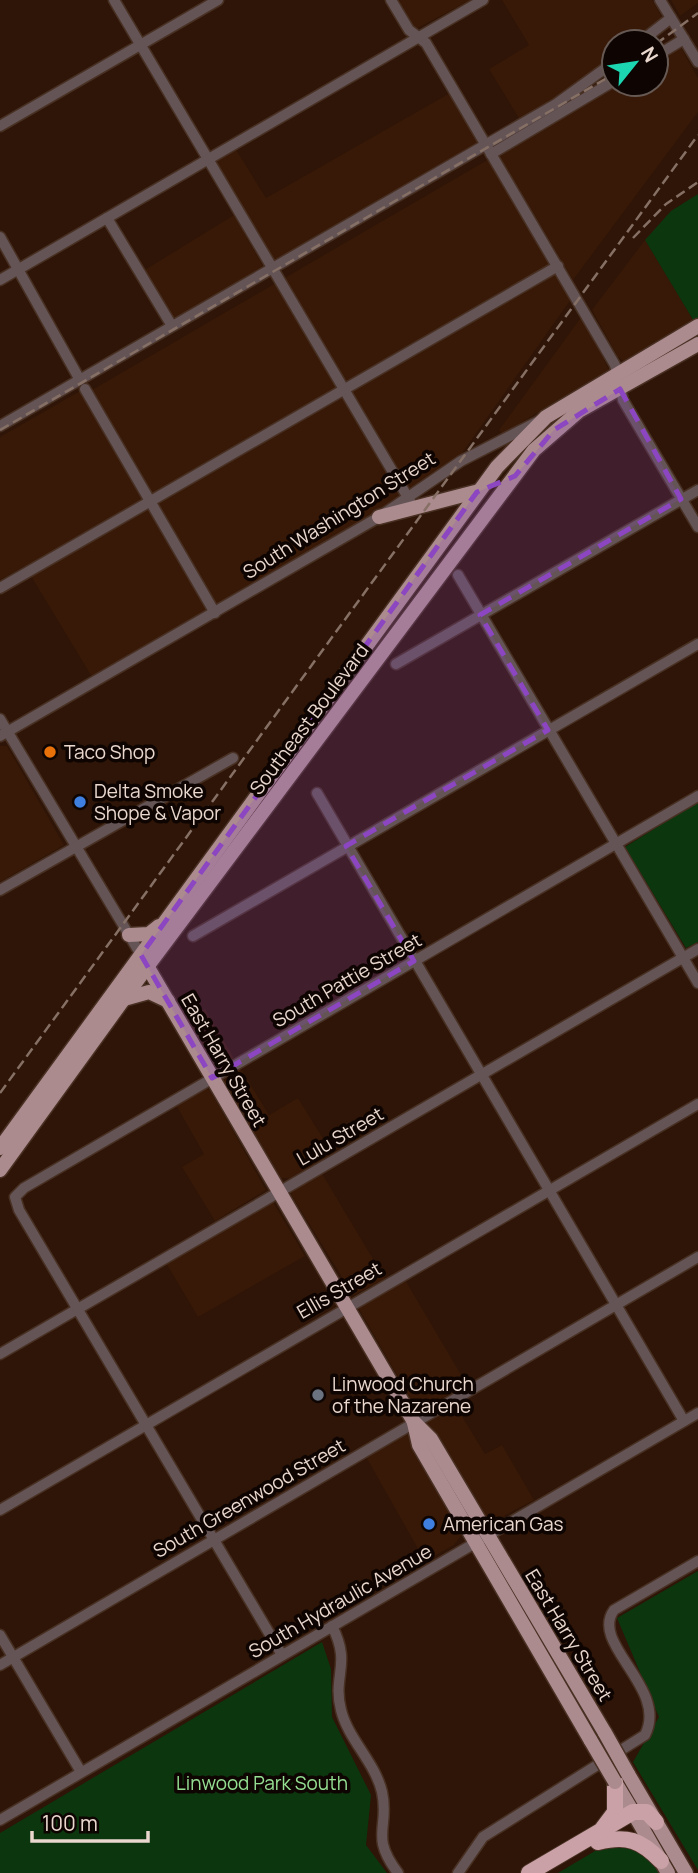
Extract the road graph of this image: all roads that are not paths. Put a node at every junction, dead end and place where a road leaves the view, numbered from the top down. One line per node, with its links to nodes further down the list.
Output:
1 (114, 0): 10 (street)
2 (218, 0): 10 (street)
3 (391, 0): 8 (street)
4 (482, 0): 8 (street)
5 (660, 0): 6 (street)
6 (671, 18): 7 (street); 9 (street)
7 (658, 28)
8 (418, 37): 16 (street); 17 (street)
9 (684, 39): 11 (street); 12 (street)
10 (141, 45): 15 (street); 17 (street)
11 (670, 48)
12 (698, 62)
13 (600, 72): 16 (street)
14 (600, 89): 16 (street)
15 (0, 126)
16 (489, 149): 20 (street); 21 (street)
17 (208, 159): 18 (street); 21 (street)
18 (107, 218): 22 (street); 24 (street)
19 (0, 237): 22 (street)
20 (558, 266): 27 (street); 29 (street)
21 (271, 269): 24 (street); 29 (street)
22 (17, 270): 23 (street); 28 (street)
23 (0, 280)
24 (172, 326): 28 (street)
25 (698, 326): 27 (main road, South Washington Street)
26 (698, 344): 30 (main road, Southeast Boulevard)
27 (616, 374): 30 (street); 31 (main road, South Washington Street)
28 (82, 384): 32 (street); 37 (street)
29 (343, 388): 37 (street); 38 (street)
30 (620, 389): 33 (main road, Southeast Boulevard); 36 (street)
31 (546, 417): 35 (main road, Southeast Boulevard); 38 (street, South Washington Street)
32 (0, 426)
33 (515, 476): 35 (main road); 62 (main road, Southeast Boulevard)
34 (698, 489): 36 (street)
35 (477, 492): 38 (main road); 57 (main road, Southeast Boulevard)
36 (681, 499): 40 (street); 44 (street)
37 (150, 501): 42 (street); 43 (street)
38 (410, 501): 39 (main road)
39 (379, 517): 43 (street, South Washington Street)
40 (698, 527)
41 (457, 575): 44 (street)
42 (0, 588)
43 (215, 613): 49 (street, South Washington Street)
44 (480, 615): 46 (street); 48 (street)
45 (698, 644): 48 (street)
46 (396, 664)
47 (0, 719): 49 (street, East Harry Street)
48 (548, 730): 53 (street); 54 (street)
49 (4, 734): 55 (street, East Harry Street)
50 (233, 758): 55 (street)
51 (317, 793): 54 (street)
52 (698, 796): 53 (street, South Pattie Street)
53 (616, 844): 61 (street); 63 (street, South Pattie Street)
54 (346, 846): 59 (street); 63 (street)
55 (76, 847): 56 (street); 58 (street, East Harry Street)
56 (0, 890)
57 (163, 923): 58 (main road); 62 (main road, Southeast Boulevard)
58 (129, 935): 62 (street, East Harry Street)
59 (193, 936)
60 (698, 948): 61 (street, Lulu Street)
61 (683, 957): 64 (street); 67 (street, Lulu Street)
62 (144, 961): 65 (main road, Southeast Boulevard); 66 (main road, East Harry Street); 70 (main road, Southeast Boulevard)
63 (414, 961): 67 (street); 68 (street, South Pattie Street)
64 (698, 983)
65 (124, 999): 66 (main road); 71 (main road, Southeast Boulevard)
66 (167, 1001): 68 (main road, East Harry Street)
67 (481, 1075): 72 (street); 73 (street, Lulu Street)
68 (212, 1078): 73 (main road, East Harry Street); 77 (street, South Pattie Street)
69 (698, 1104): 72 (street, Ellis Street)
70 (0, 1148)
71 (0, 1170)
72 (548, 1190): 75 (street); 76 (street, Ellis Street)
73 (279, 1192): 76 (main road, East Harry Street); 77 (street, Lulu Street)
74 (698, 1257): 75 (street, South Greenwood Street)
75 (616, 1305): 80 (street); 81 (street, South Greenwood Street)
76 (346, 1306): 81 (main road, East Harry Street); 82 (street, Ellis Street)
77 (78, 1310): 78 (street, Lulu Street); 82 (street)
78 (0, 1354)
79 (698, 1413): 80 (street, South Hydraulic Avenue)
80 (684, 1421): 84 (street, South Hydraulic Avenue)
81 (414, 1422): 84 (main road, East Harry Street); 85 (street, South Greenwood Street); 86 (main road, East Harry Street)
82 (145, 1425): 83 (street, Ellis Street); 85 (street)
83 (0, 1510)
84 (488, 1535): 86 (street, South Hydraulic Avenue); 94 (main road, East Harry Street, bridge)
85 (213, 1540): 90 (street); 91 (street, South Greenwood Street)
86 (474, 1543): 88 (street, South Hydraulic Avenue); 94 (main road, East Harry Street, bridge)
87 (698, 1561): 100 (street)
88 (332, 1626): 90 (street, South Hydraulic Avenue); 99 (street)
89 (0, 1635): 91 (street)
90 (282, 1655): 93 (street, South Hydraulic Avenue)
91 (13, 1657): 92 (street, South Greenwood Street); 93 (street)
92 (0, 1665)
93 (81, 1772): 96 (street, South Hydraulic Avenue)
94 (622, 1778): 95 (main road, East Harry Street); 97 (highway)
95 (642, 1813): 97 (highway); 98 (main road, East Harry Street); 103 (main road, East Harry Street)
96 (0, 1820)
97 (599, 1837): 98 (highway); 101 (highway); 102 (highway)
98 (665, 1867)
99 (398, 1873)
100 (458, 1873)
101 (529, 1873)
102 (546, 1873)
103 (686, 1873)

